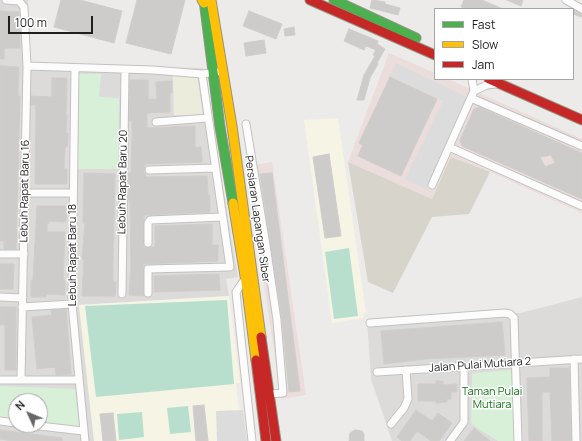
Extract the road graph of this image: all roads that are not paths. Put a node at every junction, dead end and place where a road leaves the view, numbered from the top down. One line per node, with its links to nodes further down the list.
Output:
1 (6, 0): 10 (street, Lebuh Rapat Baru 16)
2 (311, 0): 9 (main road)
3 (334, 0): 8 (main road)
4 (566, 0): 7 (street)
5 (580, 0): 7 (street)
6 (205, 1): 13 (main road, Persiaran Lapangan Siber); 14 (main road, Persiaran Lapangan Siber)
7 (582, 8)
8 (434, 46)
9 (434, 55)
10 (27, 66): 11 (street); 30 (street, Lebuh Rapat Baru 16)
11 (75, 68): 12 (street); 31 (street, Lebuh Rapat Baru 18)
12 (124, 70): 15 (street); 40 (street, Lebuh Rapat Baru 20)
13 (224, 71): 14 (street); 37 (main road, Persiaran Lapangan Siber)
14 (212, 73): 15 (street); 37 (main road, Persiaran Lapangan Siber)
15 (202, 74): 21 (street)
16 (472, 80): 19 (street)
17 (494, 80): 18 (main road)
18 (505, 82): 19 (street); 20 (main road); 22 (main road)
19 (472, 94): 25 (street); 26 (street)
20 (582, 111)
21 (208, 118): 23 (street); 27 (street)
22 (582, 120)
23 (156, 122)
24 (246, 124): 55 (street)
25 (582, 146)
26 (449, 147): 29 (street); 32 (street)
27 (215, 168): 28 (street); 33 (street)
28 (150, 170)
29 (432, 185)
30 (25, 193): 31 (street); 36 (street, Lebuh Rapat Baru 16)
31 (73, 193): 43 (street, Lebuh Rapat Baru 18)
32 (582, 206)
33 (222, 217): 34 (street); 39 (street)
34 (148, 243)
35 (0, 254): 36 (street)
36 (24, 254): 42 (street, Lebuh Rapat Baru 16)
37 (248, 265): 38 (main road, Persiaran Lapangan Siber); 55 (main road, Persiaran Lapangan Siber)
38 (245, 279): 61 (street); 62 (main road, Persiaran Lapangan Siber)
39 (148, 293)
40 (122, 294)
41 (0, 297): 42 (street)
42 (22, 298): 44 (street, Lebuh Rapat Baru 16)
43 (72, 304): 44 (street); 54 (street, Lebuh Rapat Baru 18)
44 (22, 307): 53 (street, Lebuh Rapat Baru 16)
45 (370, 323): 48 (street)
46 (574, 359): 47 (street, Jalan Pulai Mutiara 2); 48 (street, Jalan Pulai Mutiara 2); 57 (street)
47 (582, 359)
48 (516, 363): 49 (street, Jalan Pulai Mutiara 2); 65 (street)
49 (464, 366): 50 (street, Jalan Pulai Mutiara 2); 64 (street)
50 (406, 370): 51 (street, Jalan Pulai Mutiara 2); 56 (street)
51 (377, 372)
52 (0, 380): 53 (street)
53 (20, 380): 54 (street)
54 (79, 380): 59 (street, Lebuh Rapat Baru 18)
55 (270, 394): 63 (main road, Persiaran Lapangan Siber)
56 (391, 424)
57 (579, 425): 66 (street)
58 (48, 427): 59 (street)
59 (84, 431): 60 (street, Lebuh Rapat Baru 18)
60 (85, 441)
61 (252, 441)
62 (266, 441)
63 (276, 441)
64 (450, 441)
65 (518, 441)
66 (576, 441)

